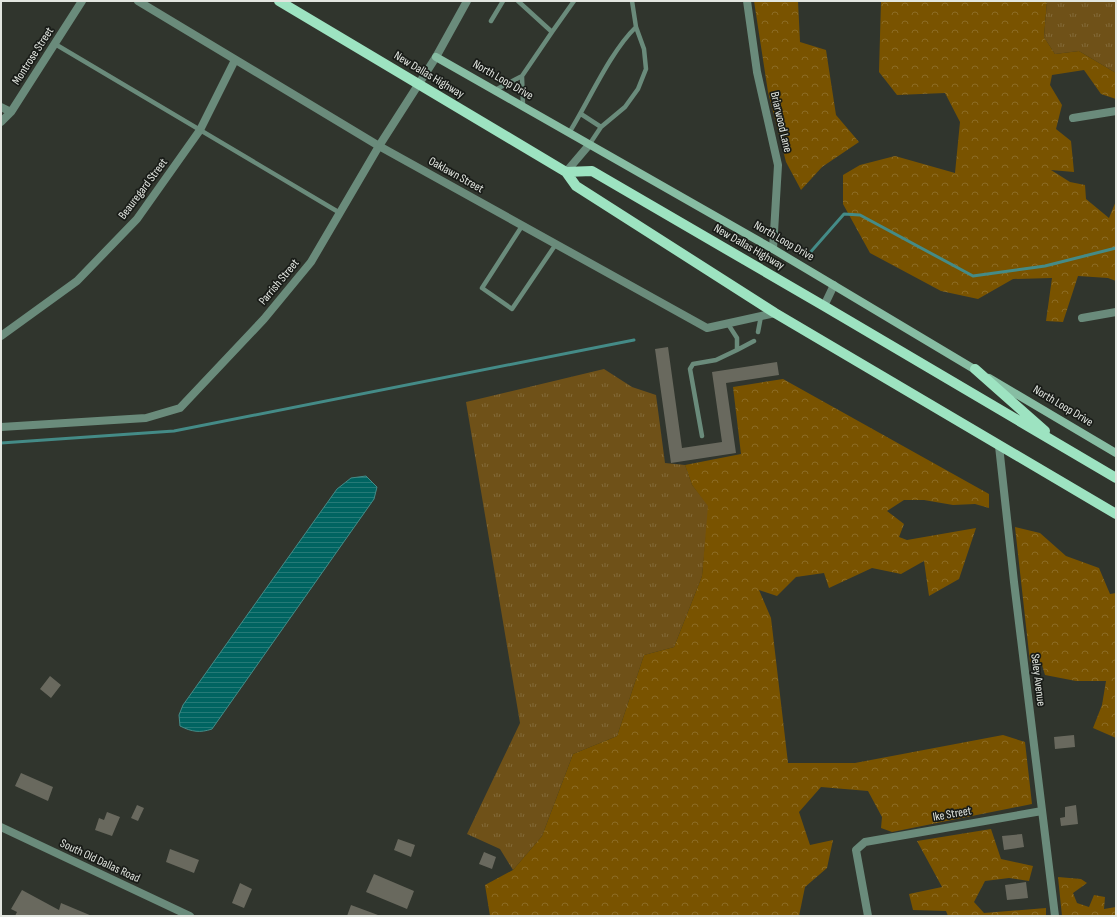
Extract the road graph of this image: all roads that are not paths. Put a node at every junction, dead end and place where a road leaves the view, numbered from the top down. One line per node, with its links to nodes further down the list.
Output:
1 (82, 1): 13 (street, Montrose Street)
2 (138, 1): 15 (street, Oaklawn Street)
3 (279, 1): 17 (main road, New Dallas Highway)
4 (467, 1): 14 (street, Parrish Street)
5 (503, 1): 10 (lane)
6 (518, 1): 12 (lane)
7 (574, 1): 12 (lane)
8 (632, 1): 11 (lane)
9 (747, 1): 35 (street, Briarwood Lane)
10 (491, 21)
11 (636, 28): 23 (lane); 26 (lane)
12 (552, 32): 16 (lane)
13 (55, 44): 22 (street, Montrose Street); 27 (lane)
14 (436, 57): 17 (street, Parrish Street); 18 (street, North Loop Drive)
15 (235, 60): 27 (street, Beauregard Street); 30 (street, Oaklawn Street)
16 (522, 76): 18 (lane); 19 (lane)
17 (419, 84): 30 (street, Parrish Street); 31 (main road, New Dallas Highway)
18 (495, 90): 19 (street, North Loop Drive)
19 (523, 106): 28 (street, North Loop Drive)
20 (1, 107): 22 (street)
21 (1116, 111): 24 (street)
22 (11, 112): 25 (street, Montrose Street)
23 (581, 114): 26 (lane); 28 (lane)
24 (1073, 118)
25 (1, 122)
26 (602, 127): 29 (lane)
27 (200, 130): 32 (lane); 44 (street, Beauregard Street)
28 (570, 133): 29 (street, North Loop Drive)
29 (589, 145): 31 (street); 35 (street, North Loop Drive)
30 (379, 146): 32 (street, Parrish Street); 33 (street, Oaklawn Street)
31 (566, 172): 37 (main road, New Dallas Highway); 39 (main road, New Dallas Highway)
32 (340, 213): 48 (street, Parrish Street)
33 (522, 226): 34 (street, Oaklawn Street); 34 (lane)
34 (556, 244): 42 (street, Oaklawn Street)
35 (773, 249): 36 (street, North Loop Drive)
36 (834, 285): 37 (street); 47 (street, North Loop Drive)
37 (824, 306): 51 (main road, New Dallas Highway)
38 (1116, 312): 41 (street)
39 (776, 313): 40 (street, Oaklawn Street); 50 (main road)
40 (761, 316): 42 (street, Oaklawn Street); 43 (lane)
41 (1082, 318)
42 (728, 324): 46 (lane)
43 (758, 332)
44 (1, 336)
45 (754, 341): 46 (lane)
46 (738, 350): 49 (lane)
47 (975, 369): 51 (main road); 52 (street, North Loop Drive)
48 (1, 427)
49 (702, 436)
50 (999, 446): 54 (main road); 55 (street, Seley Avenue)
51 (1063, 447): 53 (main road)
52 (1116, 453)
53 (1116, 478)
54 (1116, 514)
55 (1042, 810): 58 (street, Ike Street); 59 (street, Seley Avenue)
56 (1, 827): 57 (street, South Old Dallas Road)
57 (190, 916)
58 (868, 916)
59 (1055, 916)

